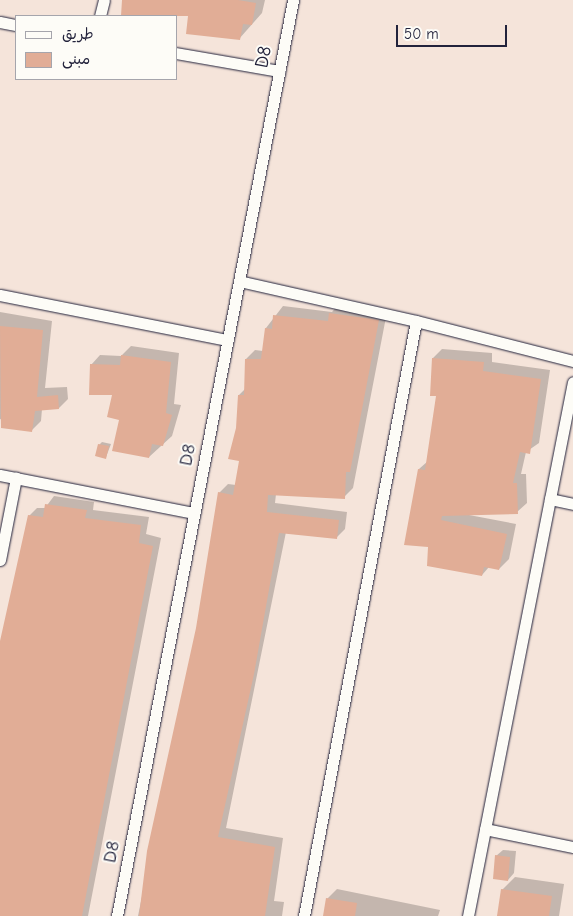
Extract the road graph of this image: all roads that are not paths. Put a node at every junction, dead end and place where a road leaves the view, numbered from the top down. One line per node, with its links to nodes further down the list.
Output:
1 (104, 0): 3 (street)
2 (293, 0): 7 (street, D8)
3 (100, 15)
4 (0, 22): 5 (street)
5 (15, 25)
6 (178, 53): 7 (street)
7 (279, 71): 8 (street, D8)
8 (239, 281): 10 (street); 11 (street, D8)
9 (0, 295): 11 (street)
10 (416, 322): 12 (street); 23 (street)
11 (228, 340): 18 (street, D8)
12 (573, 361)
13 (573, 382): 16 (street)
14 (0, 475): 15 (street)
15 (16, 478): 18 (street); 19 (street)
16 (550, 499): 17 (street); 20 (street)
17 (573, 504)
18 (194, 513): 22 (street, D8)
19 (0, 560)
20 (485, 829): 21 (street); 24 (street)
21 (573, 847)
22 (117, 916)
23 (304, 916)
24 (468, 916)

